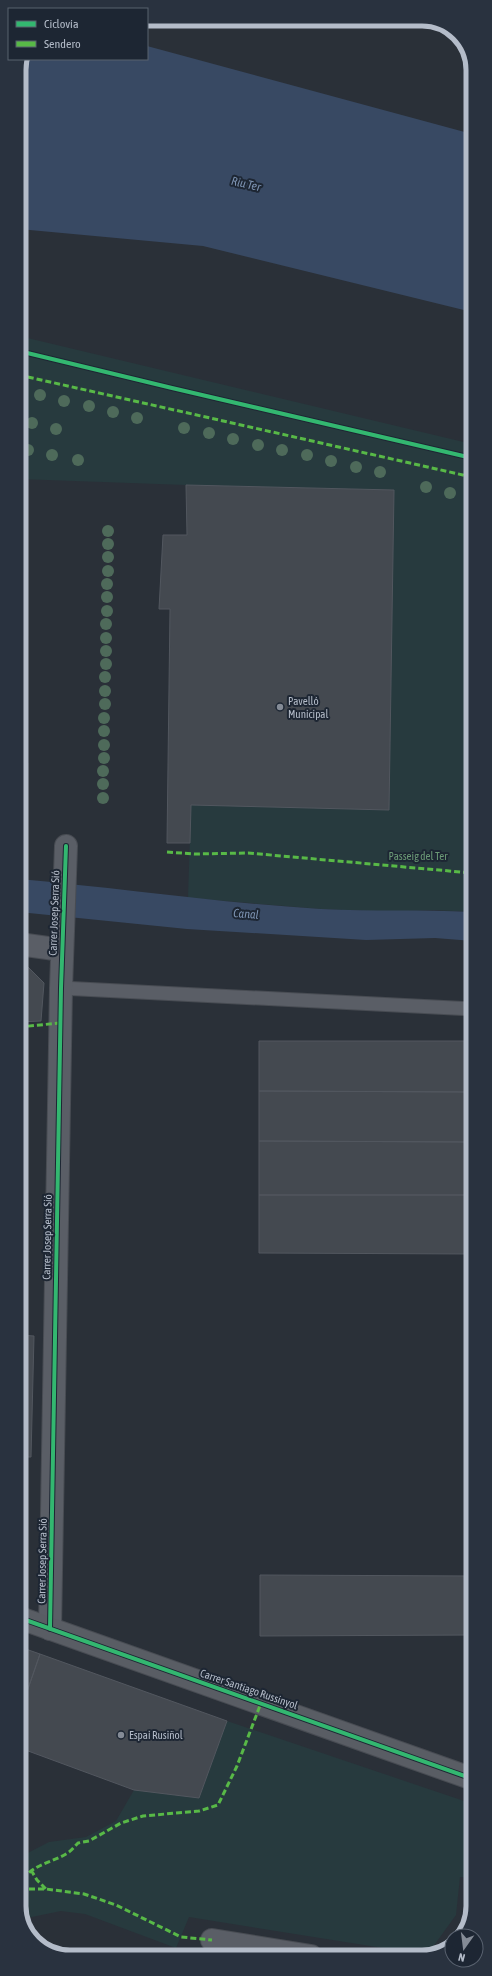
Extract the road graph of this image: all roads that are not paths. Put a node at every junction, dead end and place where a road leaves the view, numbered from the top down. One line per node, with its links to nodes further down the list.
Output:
1 (66, 846): 3 (street, Carrer Josep Serra Sió)
2 (26, 945): 3 (street)
3 (62, 950): 4 (street, Carrer Josep Serra Sió)
4 (61, 988): 5 (lane); 7 (street, Carrer Josep Serra Sió)
5 (466, 1009)
6 (26, 1620): 7 (street, Carrer Santiago Russinyol)
7 (50, 1629): 8 (street, Carrer Santiago Russinyol)
8 (466, 1777)
9 (212, 1940): 10 (street)
10 (274, 1950)

